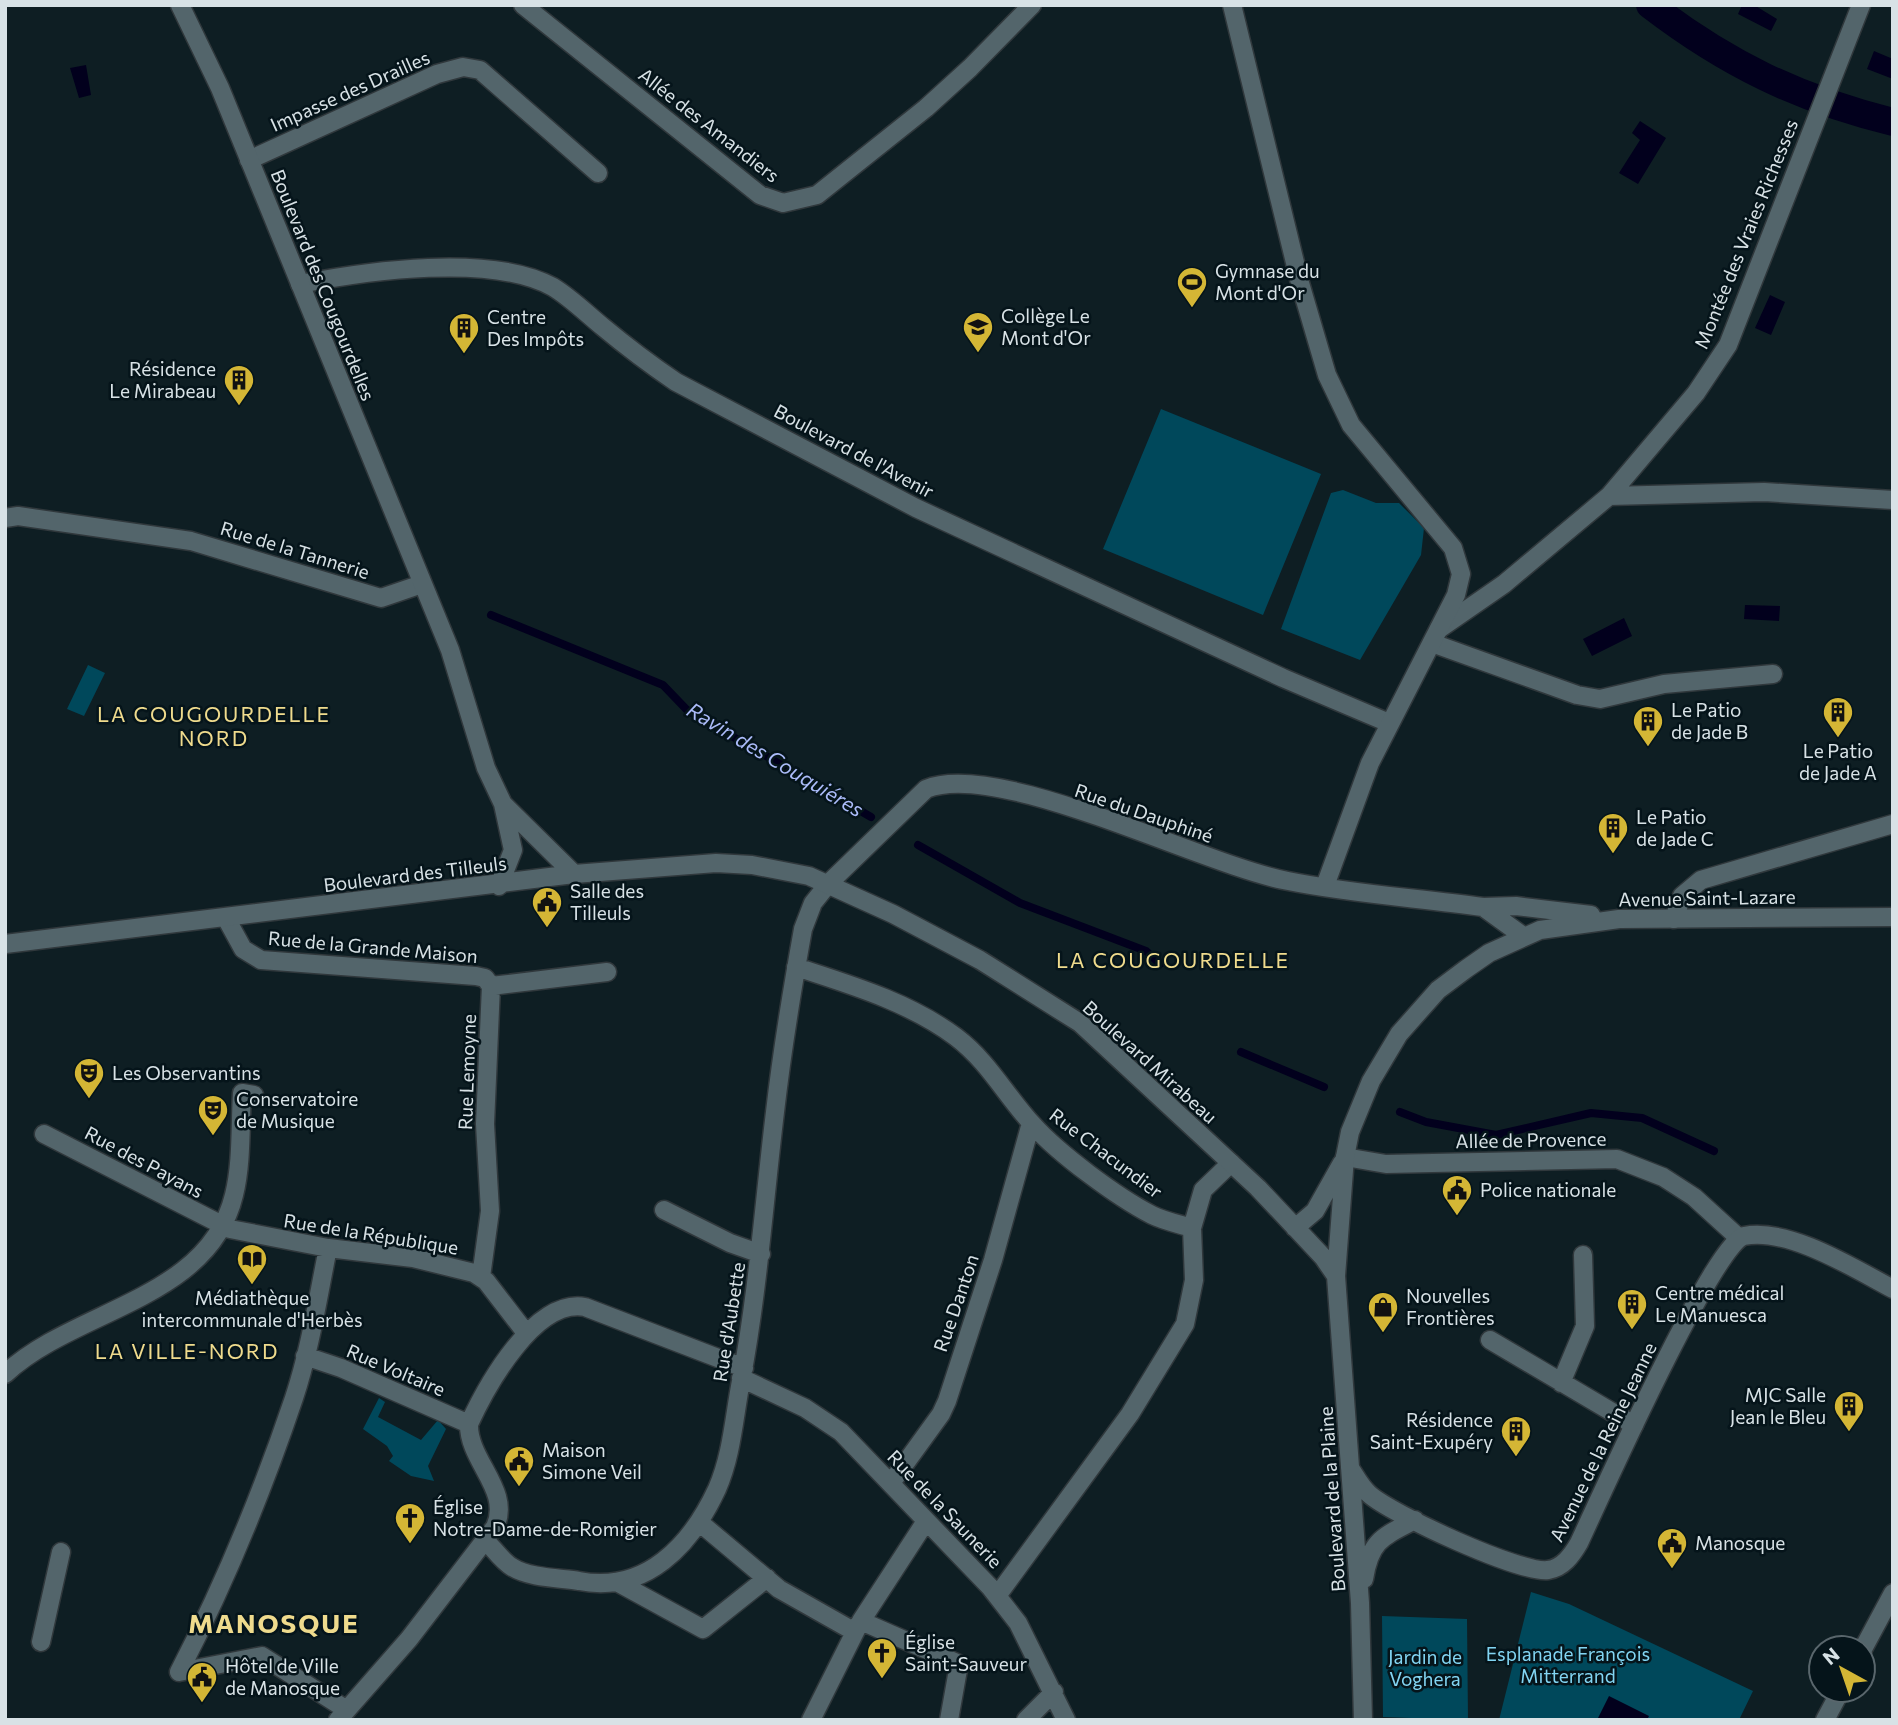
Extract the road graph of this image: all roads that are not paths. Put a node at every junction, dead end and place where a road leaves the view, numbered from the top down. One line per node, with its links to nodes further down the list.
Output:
1 (180, 5): 6 (street, Boulevard des Cougourdelles)
2 (523, 5): 3 (street, Allée des Amandiers)
3 (1032, 5)
4 (1232, 5): 13 (street)
5 (1861, 5): 9 (street, Montée des Vraies Richesses)
6 (249, 160): 7 (street, Impasse des Drailles); 8 (street, Boulevard des Cougourdelles)
7 (598, 173)
8 (300, 284): 12 (street, Boulevard des Cougourdelles); 15 (street, Boulevard de l'Avenir)
9 (1609, 496): 10 (street); 13 (street, Montée des Vraies Richesses)
10 (1893, 500)
11 (7, 514): 12 (street, Rue de la Tannerie)
12 (422, 584): 16 (street)
13 (1435, 636): 14 (street); 15 (street, Montée des Vraies Richesses)
14 (1773, 674)
15 (1389, 723): 21 (street, Montée des Vraies Richesses)
16 (503, 804): 18 (street); 20 (street)
17 (1893, 824): 26 (street)
18 (574, 874): 19 (street, Boulevard des Tilleuls); 20 (street, Boulevard des Tilleuls)
19 (828, 883): 21 (street, Rue du Dauphiné); 29 (street, Rue d'Aubette); 36 (street, Boulevard Mirabeau)
20 (499, 886): 24 (street, Boulevard des Tilleuls)
21 (1325, 886): 22 (street, Rue du Dauphiné)
22 (1483, 907): 25 (street, Rue du Dauphiné); 27 (street, Rue du Dauphiné)
23 (1893, 917): 26 (street, Avenue Saint-Lazare)
24 (226, 918): 28 (street, Boulevard des Tilleuls); 31 (street, Rue de la Grande Maison)
25 (1619, 919): 26 (street, Avenue Saint-Lazare); 27 (street, Avenue Saint-Lazare)
26 (1674, 919)
27 (1523, 936): 35 (street, Avenue Saint-Lazare)
28 (5, 944)
29 (796, 967): 33 (street, Rue Chacundier); 43 (street, Rue d'Aubette)
30 (607, 972): 31 (street)
31 (491, 986): 46 (street, Rue Lemoyne)
32 (254, 1095): 38 (street)
33 (1031, 1123): 39 (street, Rue Chacundier); 57 (street, Rue Danton)
34 (44, 1134): 38 (street, Rue des Payans)
35 (1345, 1157): 40 (street); 41 (street, Allée de Provence); 45 (street, Boulevard de la Plaine)
36 (1231, 1163): 39 (street); 40 (street, Boulevard Mirabeau)
37 (664, 1210): 43 (street)
38 (223, 1227): 42 (street, Rue de la République); 52 (street)
39 (1192, 1228): 66 (street)
40 (1295, 1228): 45 (street, Boulevard Mirabeau)
41 (1740, 1238): 47 (street); 55 (street, Avenue de la Reine Jeanne)
42 (328, 1248): 46 (street, Rue de la République); 50 (street)
43 (761, 1254): 51 (street, Rue d'Aubette)
44 (1583, 1255): 53 (street)
45 (1336, 1276): 56 (street, Boulevard de la Plaine)
46 (481, 1277): 48 (street)
47 (1893, 1289)
48 (526, 1333): 51 (street, Rue de la Saunerie); 54 (street)
49 (1490, 1340): 53 (street)
50 (305, 1356): 54 (street, Rue Voltaire); 73 (street)
51 (742, 1373): 57 (street, Rue de la Saunerie); 60 (street, Rue d'Aubette)
52 (5, 1374)
53 (1561, 1382): 55 (street)
54 (469, 1424): 61 (street)
55 (1634, 1425): 58 (street, Avenue de la Reine Jeanne)
56 (1350, 1468): 58 (street, Avenue de la Reine Jeanne); 67 (street, Boulevard de la Plaine)
57 (891, 1483): 59 (street, Rue de la Saunerie)
58 (1415, 1520): 67 (street)
59 (926, 1521): 66 (street, Rue de la Saunerie); 68 (street)
60 (699, 1522): 63 (street); 64 (street, Rue d'Aubette)
61 (486, 1541): 64 (street, Rue d'Aubette); 73 (street)
62 (61, 1552): 70 (street)
63 (767, 1578): 64 (street); 68 (street)
64 (617, 1582)
65 (1893, 1593): 69 (street)
66 (997, 1596): 71 (street, Rue de la Saunerie)
67 (1360, 1603): 78 (street, Boulevard de la Plaine)
68 (858, 1626): 74 (street); 75 (street)
69 (1871, 1634)
70 (41, 1642)
71 (1054, 1692): 76 (street); 77 (street, Rue de la Saunerie)
72 (1834, 1704): 79 (street)
73 (343, 1715)
74 (811, 1720)
75 (949, 1720)
76 (1026, 1720)
77 (1066, 1720)
78 (1363, 1720)
79 (1825, 1720)

